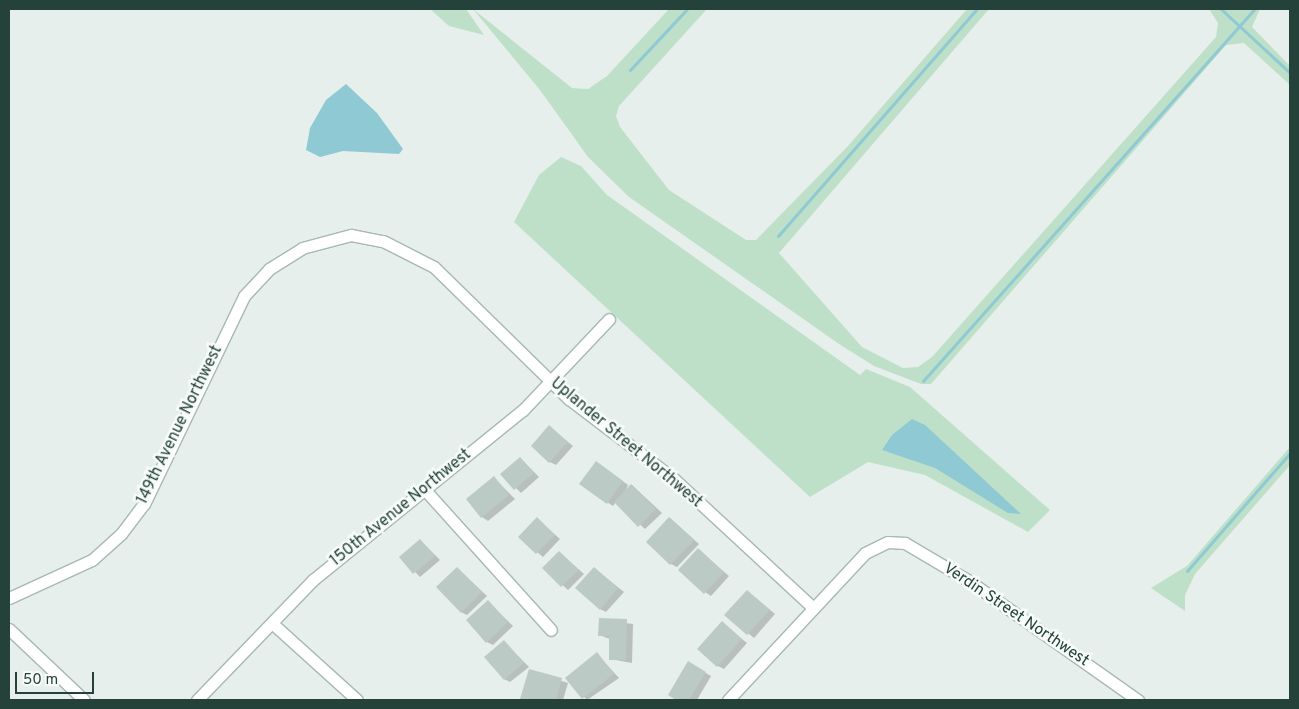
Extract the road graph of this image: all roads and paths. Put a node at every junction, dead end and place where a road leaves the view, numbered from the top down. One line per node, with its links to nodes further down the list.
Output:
1 (335, 238): 3 (street, Uplander Street Northwest); 5 (street, 149th Avenue Northwest)
2 (609, 319): 3 (street, 150th Avenue Northwest)
3 (550, 381): 4 (street, 150th Avenue Northwest); 6 (street, Uplander Street Northwest)
4 (425, 490): 7 (street, 150th Avenue Northwest); 9 (street)
5 (9, 598)
6 (812, 607): 13 (street); 14 (street, Verdin Street Northwest)
7 (273, 624): 11 (street, 150th Avenue Northwest); 12 (street)
8 (9, 629): 10 (street)
9 (551, 630)
10 (84, 700)
11 (197, 700)
12 (357, 700)
13 (728, 700)
14 (1138, 700)

